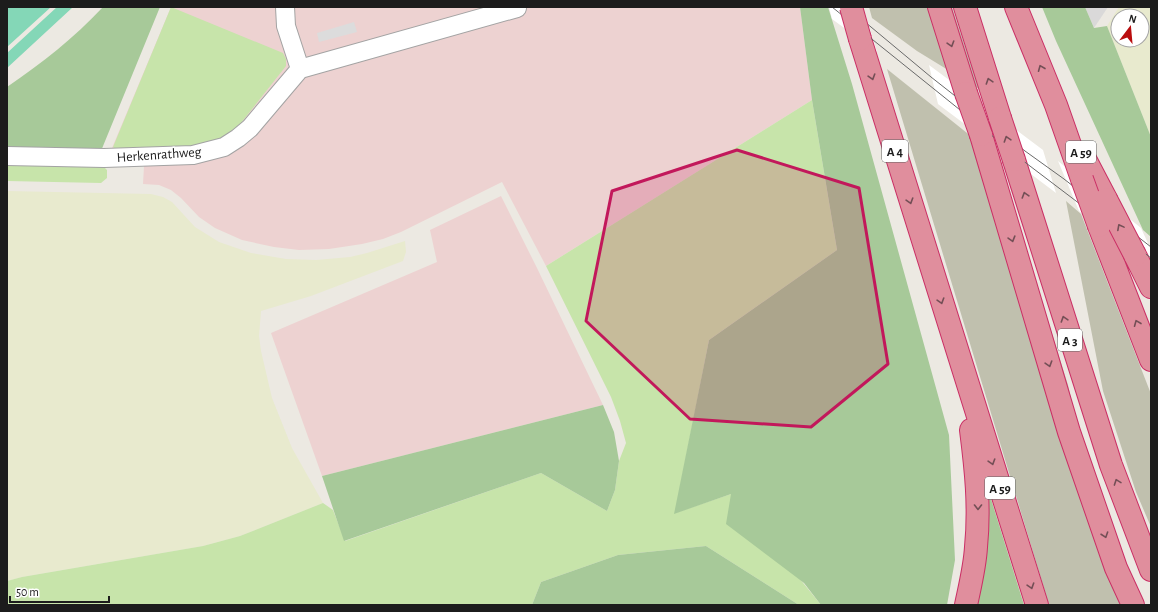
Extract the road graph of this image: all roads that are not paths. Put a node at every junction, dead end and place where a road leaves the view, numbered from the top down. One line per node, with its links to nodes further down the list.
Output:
1 (285, 7): 7 (street)
2 (851, 7): 12 (highway, A 4, one-way to 12, bridge)
3 (939, 7): 16 (highway, A 3, one-way to 16, bridge)
4 (965, 7): 13 (highway, A 3, one-way to 4, bridge)
5 (1016, 7): 8 (highway, one-way to 5)
6 (517, 8): 7 (street)
7 (300, 69): 9 (street, Herkenrathweg)
8 (1056, 104): 10 (highway, A 59, one-way to 8, bridge); 11 (highway, one-way to 8, bridge)
9 (7, 156)
10 (1151, 287)
11 (1151, 360)
12 (964, 371): 14 (highway, A 4, one-way to 14); 15 (highway, A 59, one-way to 15)
13 (1151, 570)
14 (966, 605)
15 (1037, 605)
16 (1133, 605)

